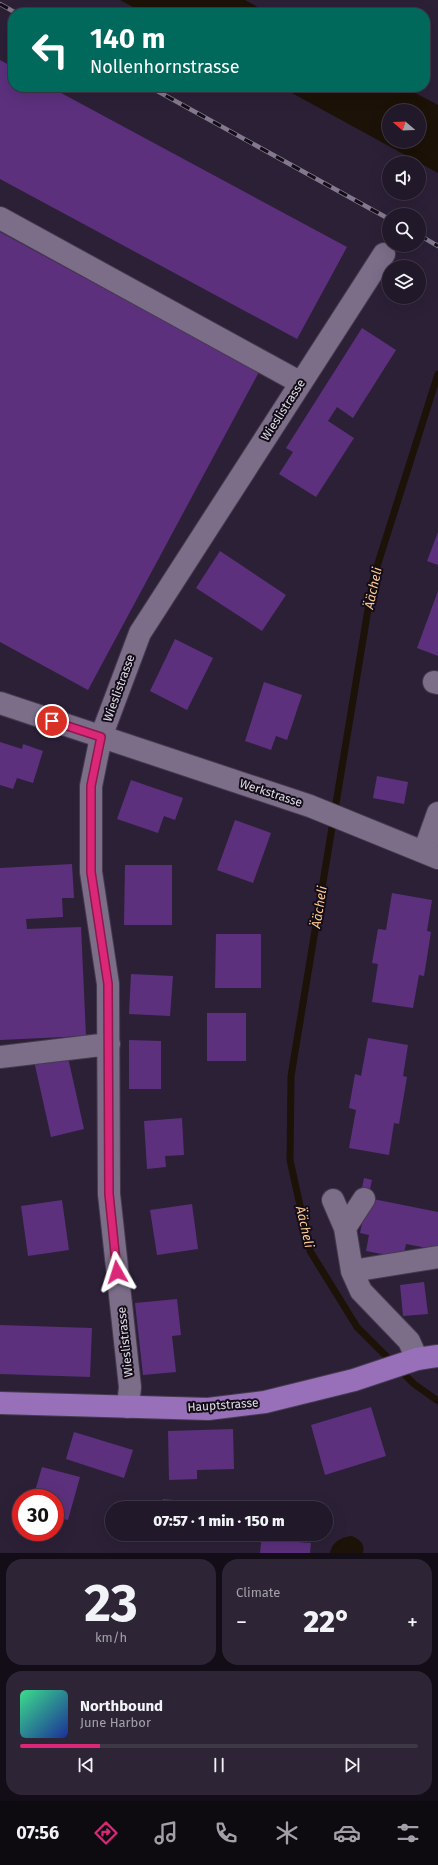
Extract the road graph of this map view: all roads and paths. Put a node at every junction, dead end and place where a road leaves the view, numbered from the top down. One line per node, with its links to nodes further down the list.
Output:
1 (0, 218): 3 (street)
2 (384, 254): 3 (street, Wieslistrasse)
3 (301, 383): 5 (street, Wieslistrasse)
4 (0, 703): 5 (street, Werkstrasse)
5 (101, 737): 7 (street, Werkstrasse); 8 (street, Wieslistrasse)
6 (438, 813): 7 (street)
7 (431, 855)
8 (108, 1044): 9 (street); 17 (street, Wieslistrasse)
9 (0, 1057)
10 (364, 1198): 12 (street)
11 (333, 1200): 12 (street, Hauptstrasse)
12 (345, 1228): 14 (street, Hauptstrasse)
13 (438, 1257): 14 (street)
14 (352, 1271): 15 (street, Hauptstrasse)
15 (427, 1358): 17 (main road, Hauptstrasse)
16 (0, 1403): 17 (main road, Hauptstrasse)
17 (128, 1407)

